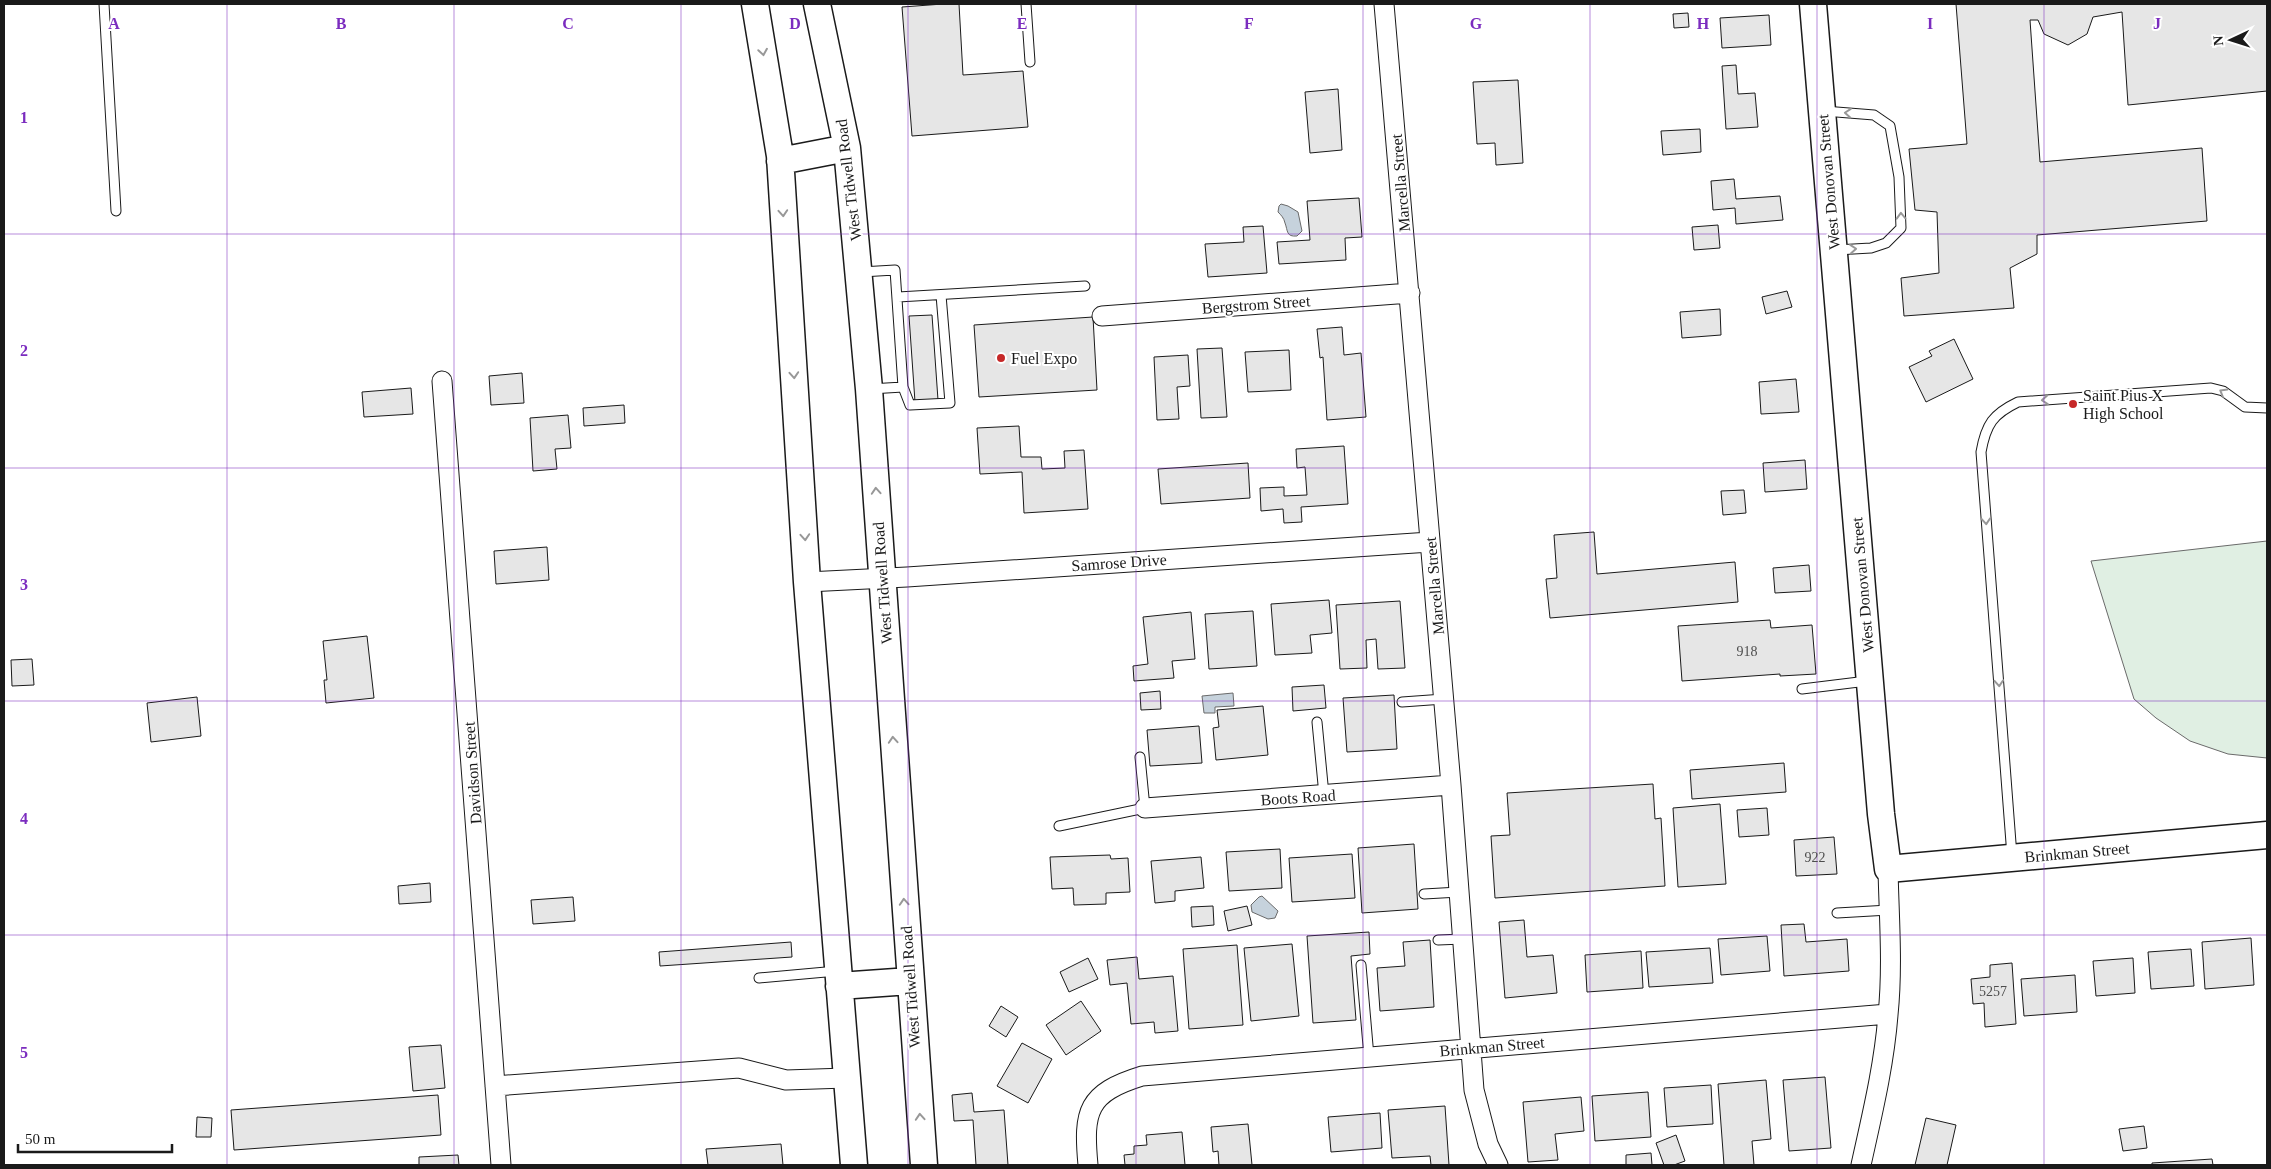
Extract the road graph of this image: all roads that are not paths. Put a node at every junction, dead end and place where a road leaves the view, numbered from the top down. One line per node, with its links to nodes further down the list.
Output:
1 (104, 4): 11 (lane)
2 (756, 4): 10 (main road, one-way to 10)
3 (818, 4): 9 (main road, West Tidwell Road)
4 (1026, 4): 7 (lane)
5 (1384, 4): 15 (street, Marcella Street)
6 (1813, 4): 8 (main road, West Donovan Street)
7 (1030, 62)
8 (1822, 111): 12 (main road, West Donovan Street); 12 (lane, one-way to 8)
9 (847, 148): 10 (main road); 13 (main road, West Tidwell Road)
10 (780, 162): 25 (main road, one-way to 25)
11 (116, 211)
12 (1834, 251): 26 (main road, West Donovan Street)
13 (858, 272): 17 (lane); 21 (main road, West Tidwell Road)
14 (1085, 286): 16 (lane)
15 (1410, 293): 18 (street, Bergstrom Street); 23 (street, Marcella Street)
16 (941, 295): 17 (lane); 20 (lane)
17 (898, 297): 20 (lane)
18 (1102, 316)
19 (442, 380): 53 (street, Davidson Street)
20 (903, 387): 21 (lane)
21 (869, 389): 24 (main road, West Tidwell Road, one-way to 21)
22 (2267, 408): 37 (lane, one-way to 37)
23 (1430, 542): 24 (street, Samrose Drive); 28 (street, Marcella Street)
24 (882, 578): 25 (street, Samrose Drive); 48 (main road, West Tidwell Road, one-way to 24)
25 (808, 582): 47 (main road)
26 (1870, 681): 27 (lane); 38 (main road, West Donovan Street)
27 (1802, 689)
28 (1444, 699): 29 (lane); 32 (street, Marcella Street)
29 (1402, 702)
30 (1317, 722): 33 (lane)
31 (1140, 757): 34 (lane)
32 (1451, 785): 33 (street, Boots Road); 39 (street, Marcella Street)
33 (1324, 795): 34 (street, Boots Road)
34 (1145, 808): 35 (lane)
35 (1059, 826)
36 (2267, 835): 37 (main road, Brinkman Street)
37 (2012, 858): 38 (main road, Brinkman Street)
38 (1888, 869): 41 (street, West Donovan Street)
39 (1460, 892): 40 (lane); 43 (street, Marcella Street)
40 (1424, 894)
41 (1889, 910): 42 (lane); 49 (street, West Donovan Street)
42 (1837, 913)
43 (1463, 939): 44 (lane); 50 (street, Marcella Street)
44 (1438, 940)
45 (1361, 965): 51 (lane)
46 (759, 978): 47 (lane)
47 (838, 979): 48 (main road); 52 (main road)
48 (910, 981): 56 (main road, West Tidwell Road, one-way to 48)
49 (1888, 1014): 50 (street, Brinkman Street); 59 (street, West Donovan Street)
50 (1471, 1048): 51 (street, Brinkman Street); 58 (street, Marcella Street)
51 (1369, 1056): 57 (street, Brinkman Street)
52 (846, 1078): 53 (street); 55 (main road)
53 (495, 1086): 54 (street, Davidson Street)
54 (501, 1165)
55 (854, 1165)
56 (924, 1165)
57 (1088, 1165)
58 (1498, 1165)
59 (1861, 1165)

